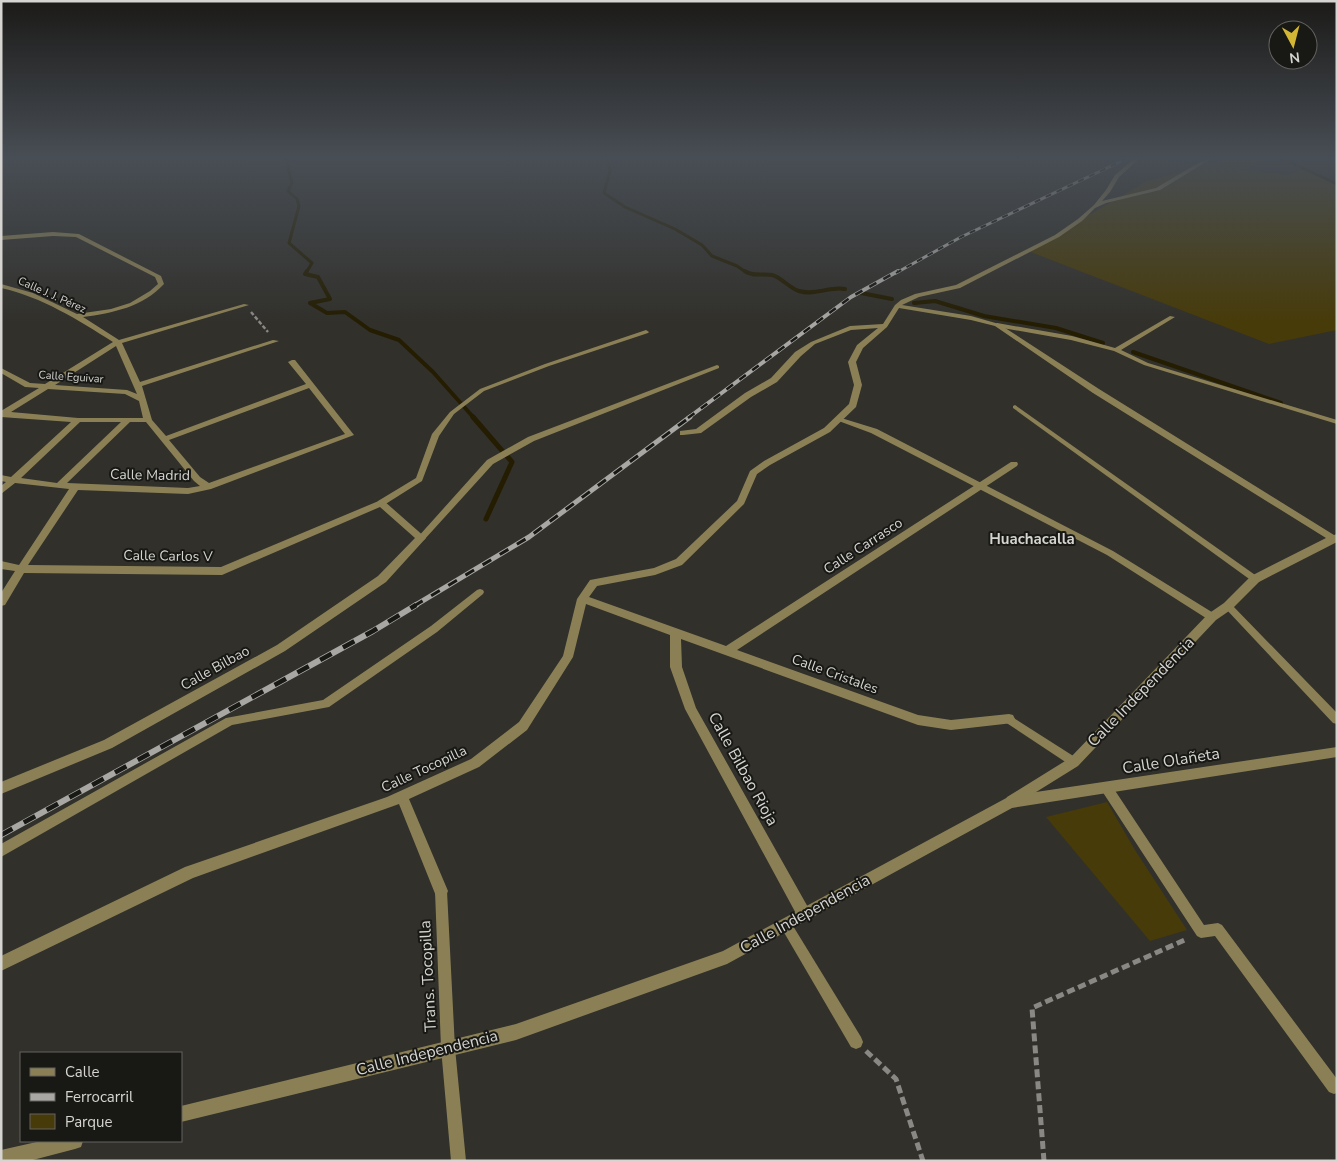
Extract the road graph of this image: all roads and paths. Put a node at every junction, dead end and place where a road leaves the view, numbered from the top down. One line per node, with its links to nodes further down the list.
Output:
1 (1087, 213): 5 (street)
2 (1, 238): 6 (street)
3 (1, 286): 6 (street, Calle J. J. Pérez)
4 (246, 305): 12 (street)
5 (895, 310): 8 (street); 9 (street)
6 (76, 316): 12 (street, Calle J. J. Pérez)
7 (1172, 317): 13 (lane)
8 (996, 325): 13 (lane); 40 (street)
9 (886, 326): 23 (street); 28 (street)
10 (646, 332): 38 (lane)
11 (275, 341): 17 (street)
12 (118, 342): 17 (street); 19 (street)
13 (1116, 350): 27 (lane)
14 (292, 362): 18 (street)
15 (717, 367): 39 (lane)
16 (1, 370): 19 (street, Calle Eguivar)
17 (138, 385): 20 (street)
18 (310, 385): 29 (street); 36 (street, Calle Madrid)
19 (45, 386): 20 (street, Calle Eguivar); 22 (street)
20 (140, 399): 26 (street)
21 (1015, 407): 43 (lane)
22 (2, 415): 24 (street)
23 (838, 419): 33 (lane); 45 (street)
24 (78, 420): 25 (street); 32 (street)
25 (128, 420): 26 (street); 34 (street)
26 (148, 420): 29 (street)
27 (1337, 422)
28 (683, 433)
29 (164, 439): 36 (street)
30 (1014, 464): 33 (street, Calle Carrasco)
31 (1, 478): 32 (street, Calle Madrid)
32 (14, 481): 34 (street, Calle Madrid); 37 (street)
33 (982, 485): 48 (lane); 50 (street, Calle Carrasco)
34 (59, 486): 35 (street, Calle Madrid)
35 (75, 487): 36 (street, Calle Madrid); 42 (street)
36 (208, 487)
37 (1, 491)
38 (381, 503): 39 (street); 42 (street, Calle Carlos V)
39 (421, 538): 56 (street, Calle Bilbao)
40 (1336, 538): 43 (street, Calle Independencia)
41 (1, 566): 42 (street, Calle Carlos V)
42 (21, 569): 46 (street)
43 (1255, 579): 47 (street, Calle Independencia)
44 (480, 592): 59 (lane)
45 (582, 598): 49 (street, Calle Cristales); 57 (street, Calle Tocopilla)
46 (1, 602)
47 (1228, 606): 48 (street, Calle Independencia); 52 (lane)
48 (1212, 618): 54 (street, Calle Independencia)
49 (675, 632): 50 (street, Calle Cristales); 61 (street, Calle Bilbao Rioja)
50 (727, 651): 51 (street, Calle Cristales)
51 (1009, 719): 54 (lane, Calle Cristales)
52 (1337, 720)
53 (1337, 752): 55 (street, Calle Olañeta)
54 (1074, 762): 58 (street, Calle Independencia)
55 (1106, 787): 58 (street, Calle Olañeta); 63 (lane)
56 (1, 788)
57 (402, 797): 60 (street, Trans. Tocopilla); 64 (street, Calle Tocopilla)
58 (1010, 802): 61 (street, Calle Independencia)
59 (1, 851)
60 (441, 891): 66 (lane, Trans. Tocopilla)
61 (804, 914): 62 (street, Calle Independencia)
62 (786, 925): 65 (lane); 66 (street, Calle Independencia)
63 (1201, 932): 67 (lane); 73 (path)
64 (1, 964)
65 (856, 1042): 72 (path)
66 (448, 1048): 68 (street, Calle Independencia); 71 (lane, Trans. Tocopilla)
67 (1334, 1087)
68 (182, 1114)
69 (71, 1142): 70 (street)
70 (1, 1159)
71 (459, 1161)
72 (923, 1161)
73 (1044, 1161)

